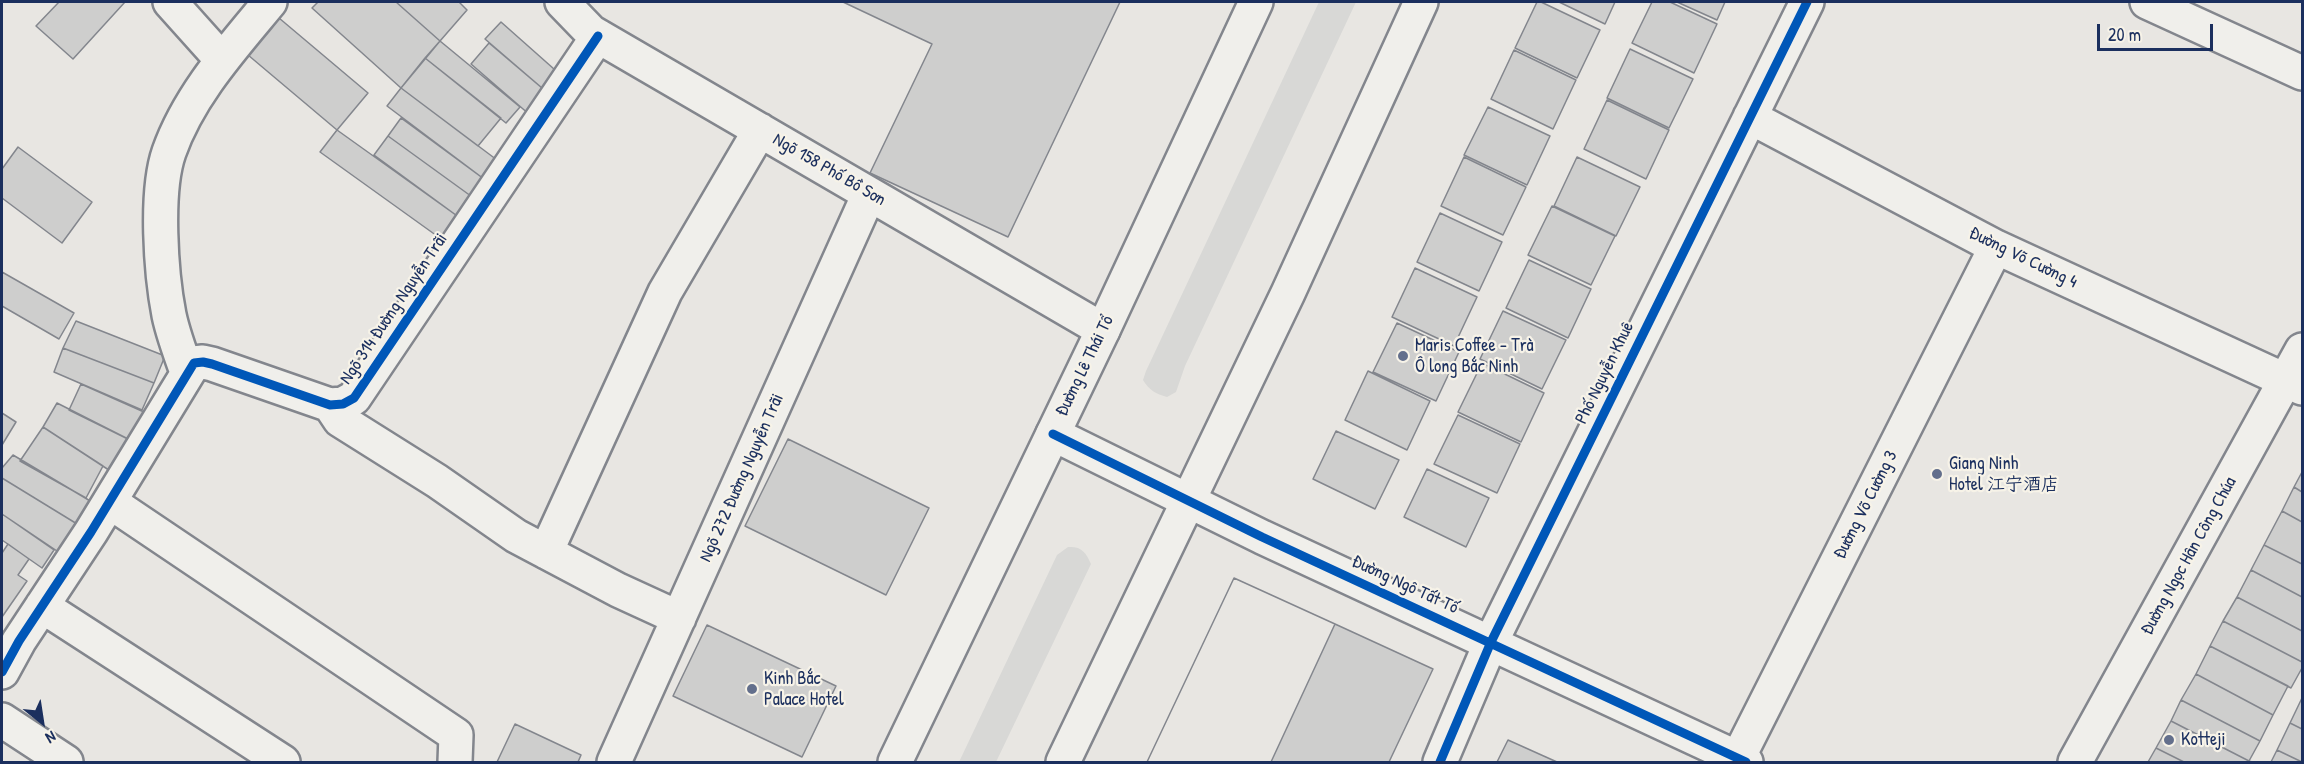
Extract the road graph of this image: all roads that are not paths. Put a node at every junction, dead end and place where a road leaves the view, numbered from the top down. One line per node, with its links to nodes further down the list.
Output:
1 (170, 2): 9 (street)
2 (270, 2): 9 (street)
3 (562, 2): 8 (street, Ngõ 158 Phố Bồ Sơn)
4 (1256, 2): 15 (street, Đường Lê Thái Tổ)
5 (1421, 2): 21 (street)
6 (1806, 2): 11 (street, Phố Nguyễn Khuê)
7 (2168, 6): 10 (street)
8 (598, 36): 12 (street, Ngõ 158 Phố Bồ Sơn); 19 (street, Ngõ 314 Đường Nguyễn Trãi)
9 (222, 60): 17 (street)
10 (2302, 73)
11 (1750, 117): 14 (street, Đường Võ Cường 4); 26 (street, Phố Nguyễn Khuê)
12 (760, 130): 13 (street, Ngõ 158 Phố Bồ Sơn); 23 (street)
13 (870, 194): 15 (street, Ngõ 158 Phố Bồ Sơn); 25 (street, Ngõ 272 Đường Nguyễn Trãi)
14 (1996, 247): 18 (street, Đường Võ Cường 4); 29 (street, Đường Võ Cường 3)
15 (1103, 330): 20 (street, Đường Lê Thái Tổ)
16 (2302, 350): 18 (street, Đường Ngọc Hân Công Chúa)
17 (187, 372): 19 (street, Ngõ 314 Đường Nguyễn Trãi); 22 (street)
18 (2294, 384): 37 (street, Đường Ngọc Hân Công Chúa)
19 (330, 405): 23 (street)
20 (1053, 434): 21 (street, Đường Ngô Tất Tố); 34 (street, Đường Lê Thái Tổ)
21 (1190, 501): 26 (street, Đường Ngô Tất Tố); 35 (street)
22 (110, 502): 24 (street); 32 (street)
23 (546, 552): 25 (street)
24 (42, 606): 27 (street); 31 (street)
25 (679, 618): 33 (street, Ngõ 272 Đường Nguyễn Trãi)
26 (1491, 642): 29 (street, Đường Ngô Tất Tố); 36 (street, Phố Nguyễn Khuê)
27 (2, 672)
28 (2, 720): 30 (street)
29 (1740, 761)
30 (66, 762)
31 (283, 762)
32 (455, 762)
33 (614, 762)
34 (895, 762)
35 (1064, 762)
36 (1440, 762)
37 (2075, 762)

